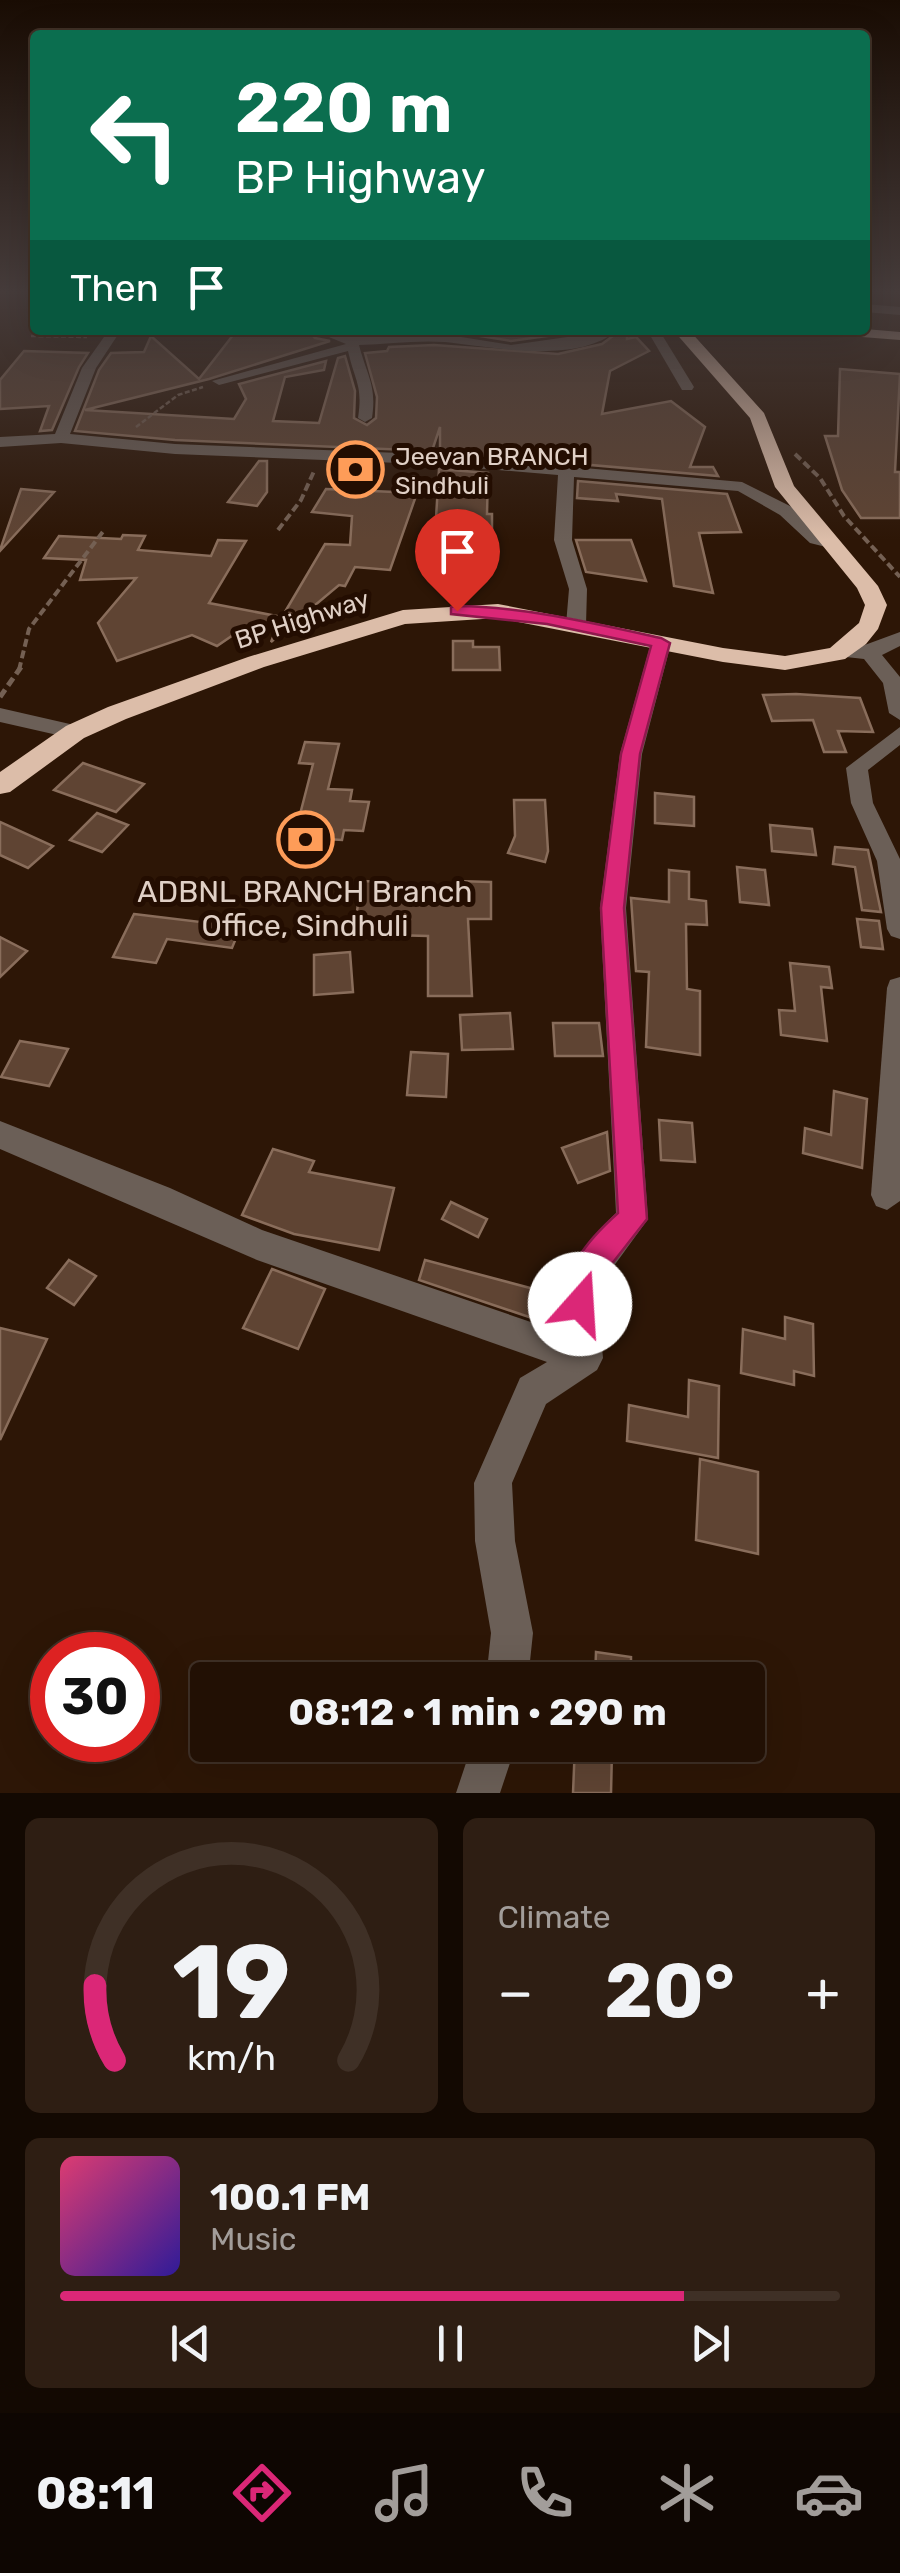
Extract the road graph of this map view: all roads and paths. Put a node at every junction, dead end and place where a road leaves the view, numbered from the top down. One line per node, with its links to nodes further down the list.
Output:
1 (87, 373): 9 (street)
2 (249, 373): 6 (street)
3 (362, 373): 8 (street)
4 (677, 373): 7 (street)
5 (719, 373): 17 (highway)
6 (219, 381): 10 (path)
7 (686, 388)
8 (364, 418)
9 (61, 438): 10 (street); 11 (street)
10 (112, 440): 13 (street)
11 (0, 442)
12 (791, 450): 18 (path)
13 (322, 456): 14 (street); 16 (path)
14 (566, 472): 17 (street); 19 (street)
15 (105, 529): 24 (path)
16 (278, 530)
17 (830, 543): 23 (highway)
18 (900, 577)
19 (576, 625): 21 (highway, BP Highway); 27 (highway, BP Highway)
20 (900, 638): 22 (street)
21 (661, 643): 23 (highway, BP Highway); 34 (street)
22 (870, 653): 23 (street); 25 (street)
23 (836, 654)
24 (0, 697)
25 (900, 713)
26 (0, 715): 27 (street)
27 (75, 732): 29 (highway, BP Highway)
28 (900, 734): 30 (street)
29 (0, 785)
30 (900, 929)
31 (900, 988): 33 (street)
32 (0, 1134): 34 (street)
33 (887, 1195)
34 (585, 1358): 35 (street)
35 (509, 1662)
36 (488, 1762): 37 (street)
37 (478, 1793)

